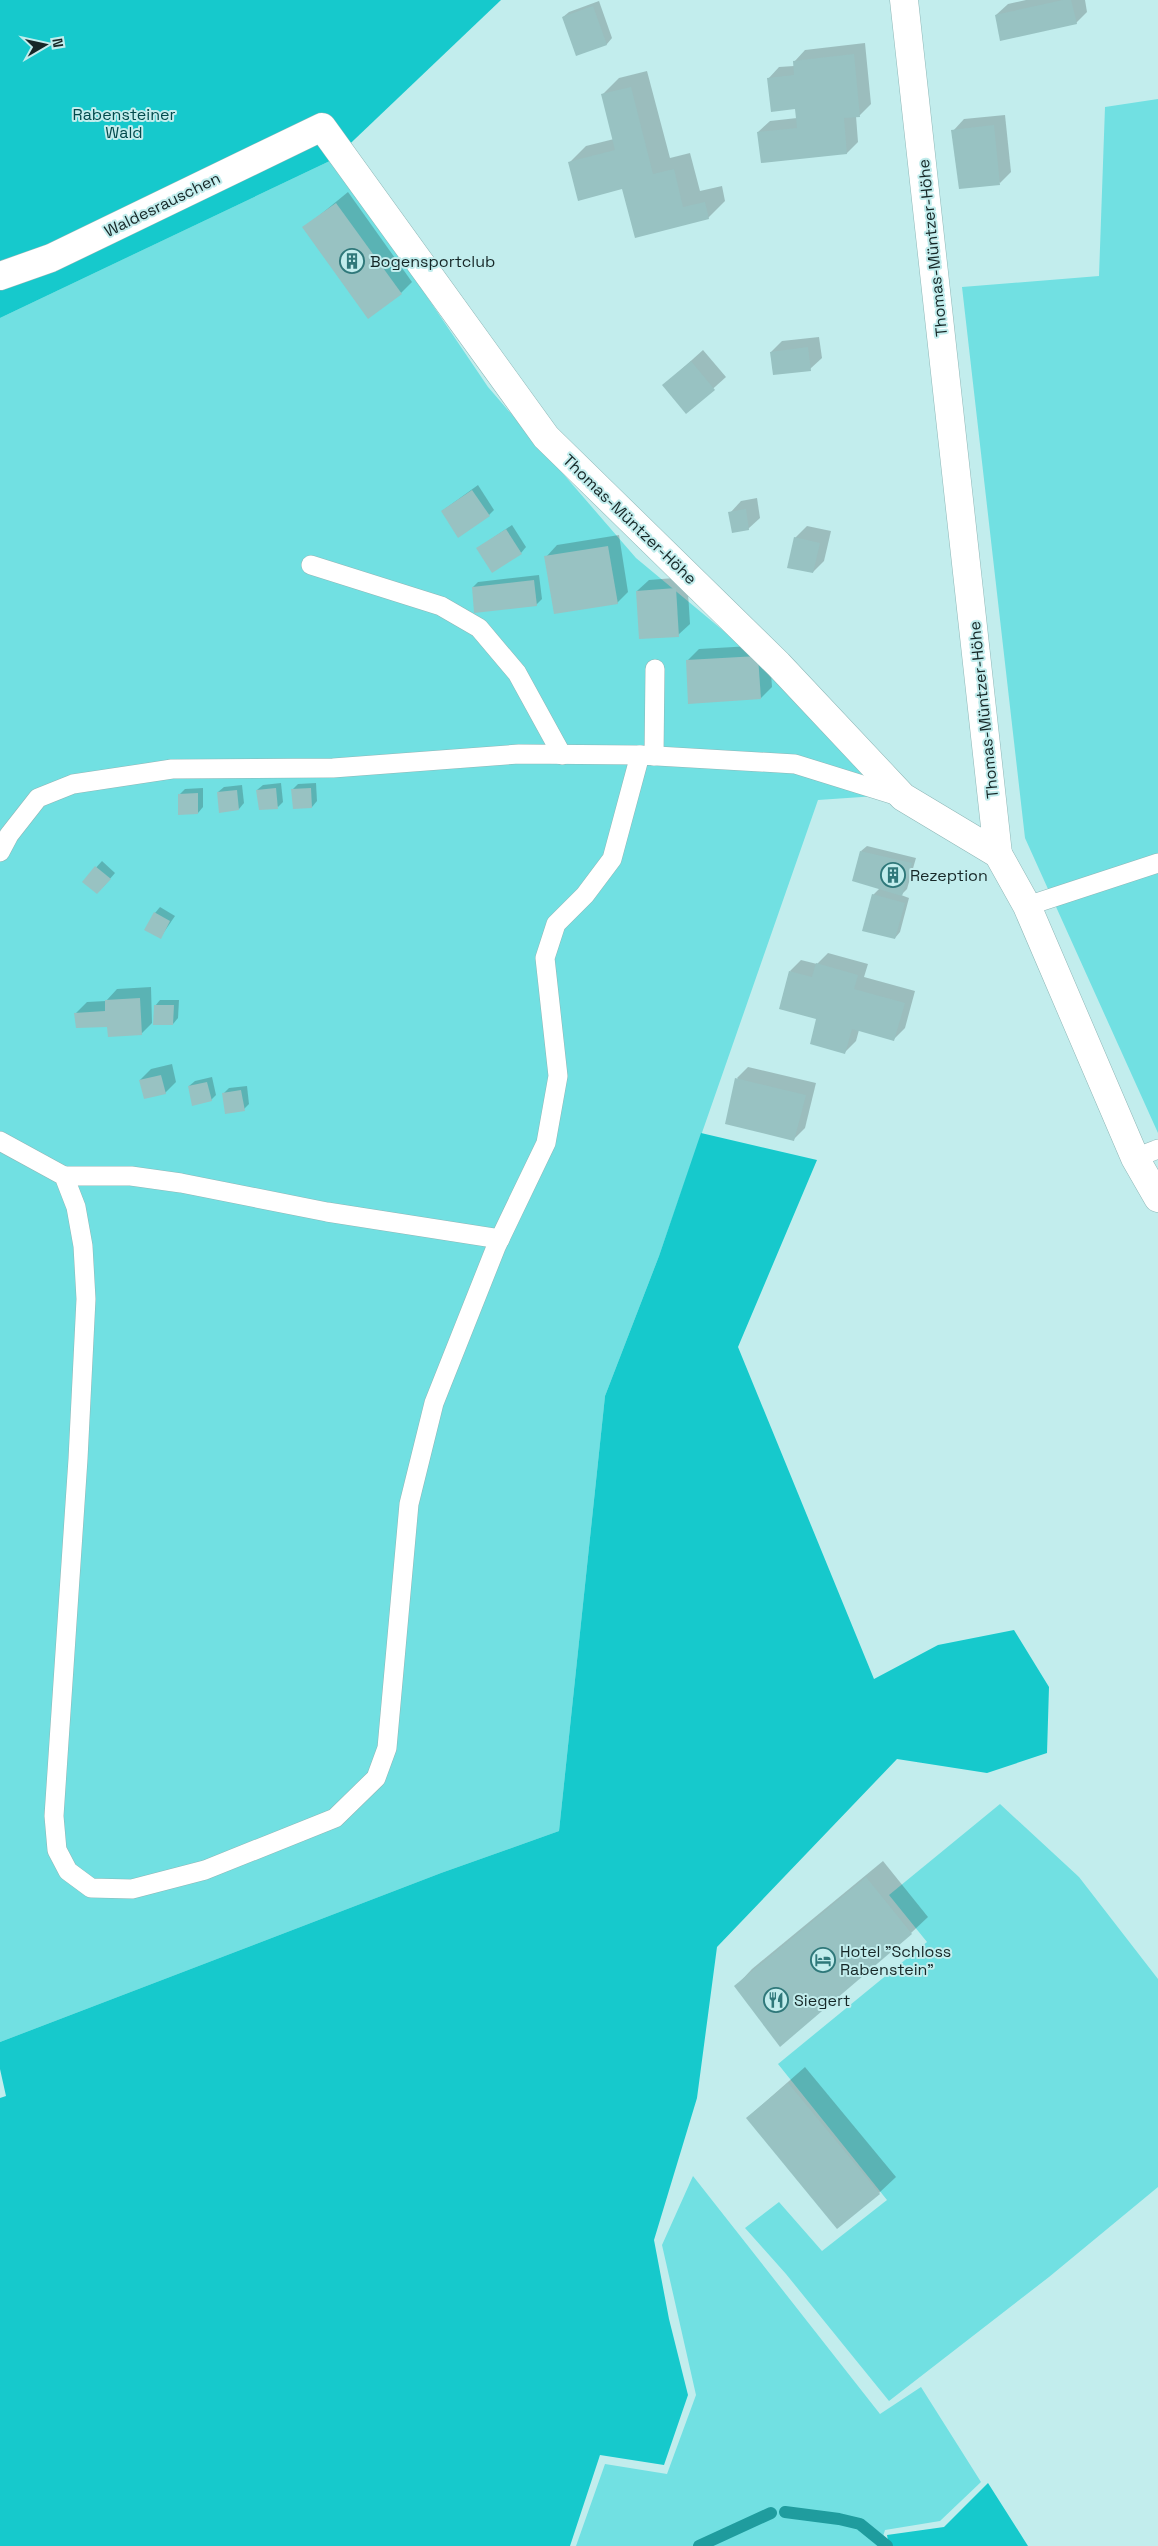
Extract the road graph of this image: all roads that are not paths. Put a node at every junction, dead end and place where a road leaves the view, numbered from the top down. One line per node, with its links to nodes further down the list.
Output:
1 (904, 0): 10 (street, Thomas-Müntzer-Höhe)
2 (322, 127): 3 (street, Waldesrauschen); 8 (street, Thomas-Müntzer-Höhe)
3 (0, 276)
4 (311, 565): 6 (lane)
5 (654, 669): 7 (lane)
6 (562, 755): 7 (lane); 9 (lane)
7 (647, 756): 8 (lane); 17 (lane)
8 (903, 797): 10 (street, Thomas-Müntzer-Höhe)
9 (0, 852)
10 (998, 854): 12 (street, Thomas-Müntzer-Höhe)
11 (1158, 863): 12 (lane)
12 (1027, 906): 14 (street, Thomas-Müntzer-Höhe)
13 (0, 1141): 15 (lane)
14 (1146, 1153): 16 (street, Thomas-Müntzer-Höhe)
15 (64, 1176): 17 (lane); 17 (lane)
16 (1158, 1198)
17 (500, 1239)

